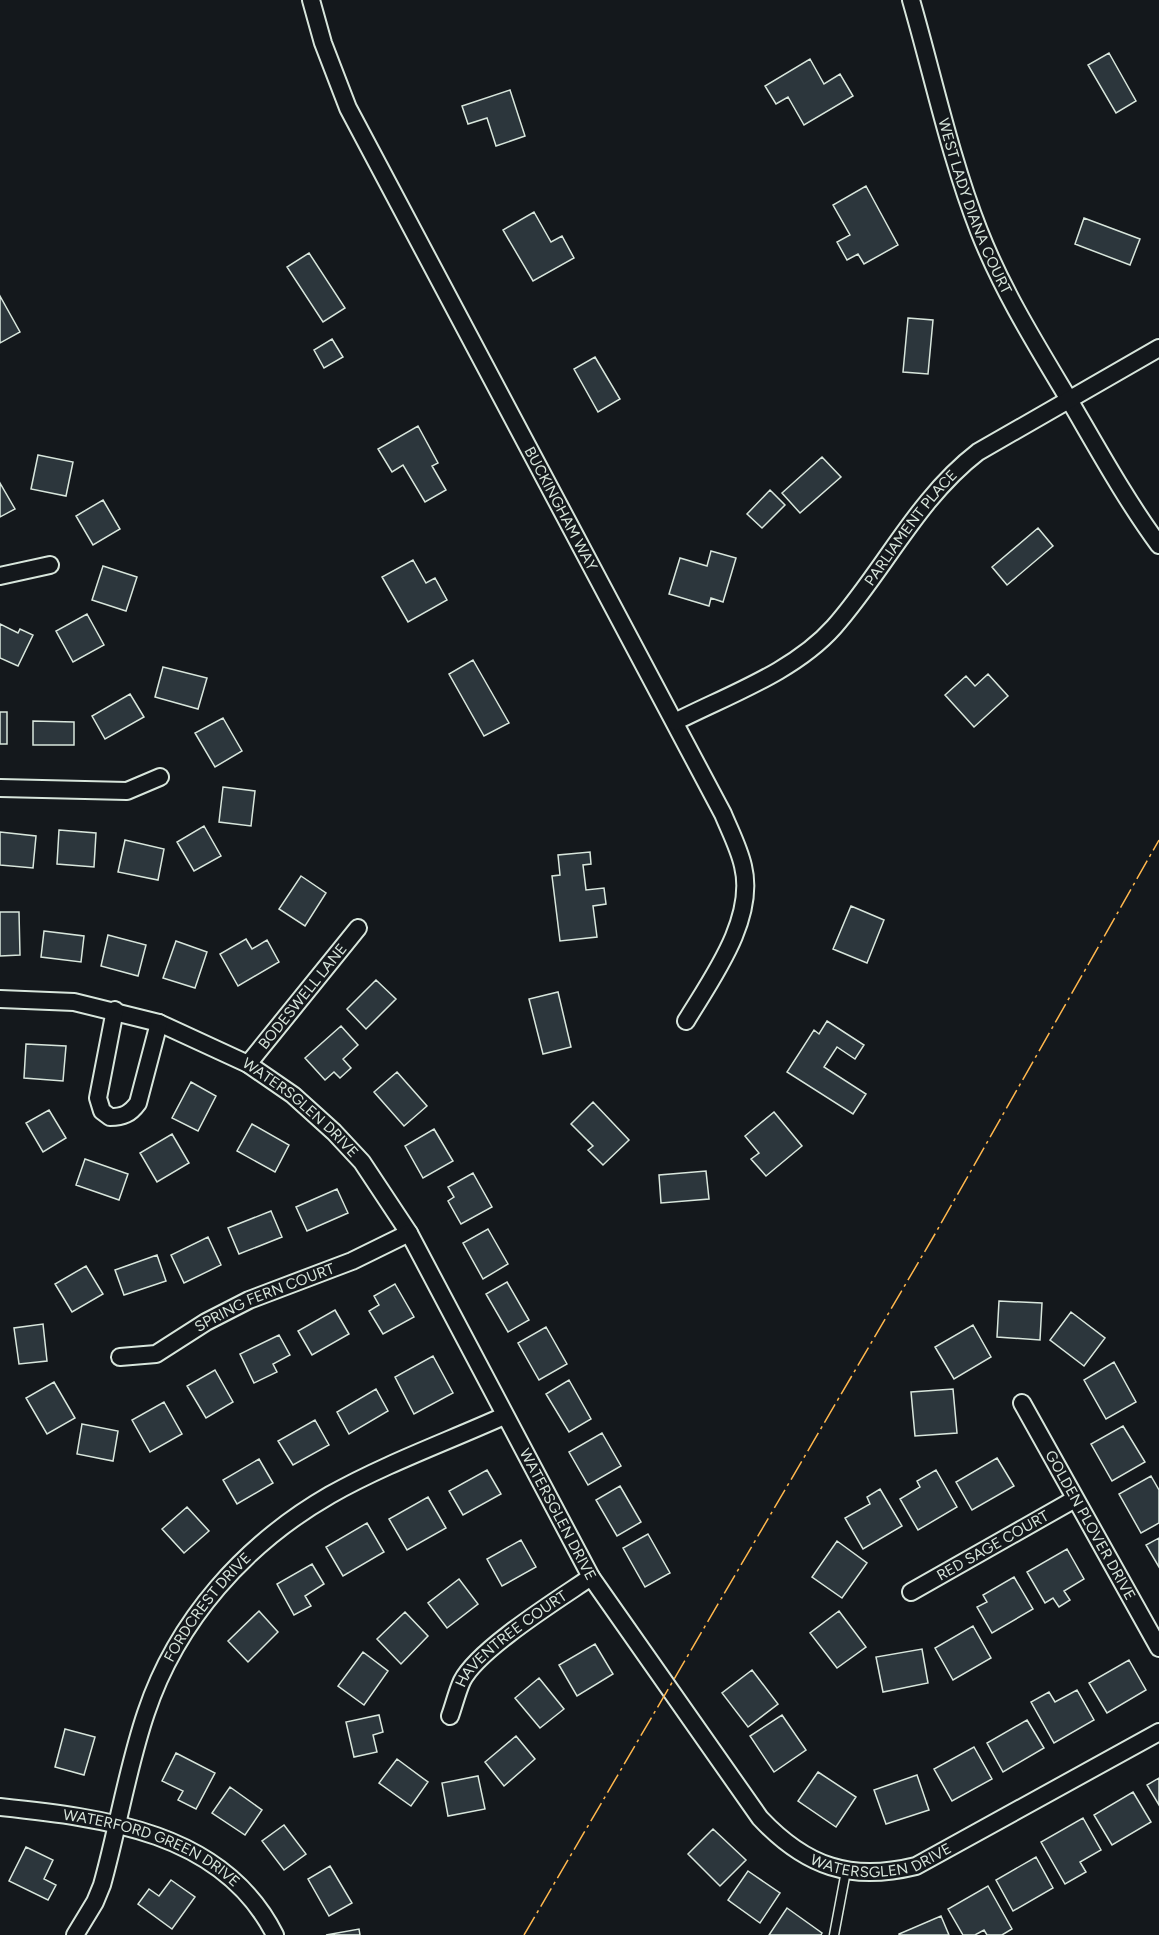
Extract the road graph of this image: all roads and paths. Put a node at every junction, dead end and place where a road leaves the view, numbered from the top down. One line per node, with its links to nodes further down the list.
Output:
1 (311, 0): 8 (street, BUCKINGHAM WAY)
2 (911, 0): 4 (street, WEST LADY DIANA COURT)
3 (1159, 348): 4 (street, PARLIAMENT PLACE)
4 (1069, 400): 5 (street, WEST LADY DIANA COURT); 8 (street, PARLIAMENT PLACE)
5 (1159, 545)
6 (50, 565): 7 (street)
7 (0, 576)
8 (675, 722): 14 (street, BUCKINGHAM WAY)
9 (160, 777): 10 (street)
10 (0, 788)
11 (358, 928): 16 (street, BODESWELL LANE)
12 (0, 999): 13 (street, WATERSGLEN DRIVE)
13 (115, 1010): 15 (street, WATERSGLEN DRIVE); 15 (street)
14 (686, 1021)
15 (159, 1023): 16 (street, WATERSGLEN DRIVE)
16 (248, 1064): 17 (street, WATERSGLEN DRIVE)
17 (409, 1233): 18 (street, SPRING FERN COURT); 20 (street, WATERSGLEN DRIVE)
18 (120, 1357)
19 (1022, 1403): 21 (street, GOLDEN PLOVER DRIVE)
20 (504, 1416): 22 (street, WATERSGLEN DRIVE); 28 (street, FORDCREST DRIVE)
21 (1075, 1498): 23 (street, RED SAGE COURT); 24 (street, GOLDEN PLOVER DRIVE)
22 (591, 1577): 25 (street, HAVENTREE COURT); 29 (street, WATERSGLEN DRIVE)
23 (911, 1592)
24 (1159, 1647)
25 (450, 1716)
26 (1159, 1732): 29 (street, WATERSGLEN DRIVE)
27 (0, 1807): 28 (street, WATERFORD GREEN DRIVE)
28 (119, 1823): 30 (street, FORDCREST DRIVE); 31 (street, WATERFORD GREEN DRIVE)
29 (846, 1871): 32 (lane)
30 (75, 1935)
31 (275, 1935)
32 (834, 1935)

